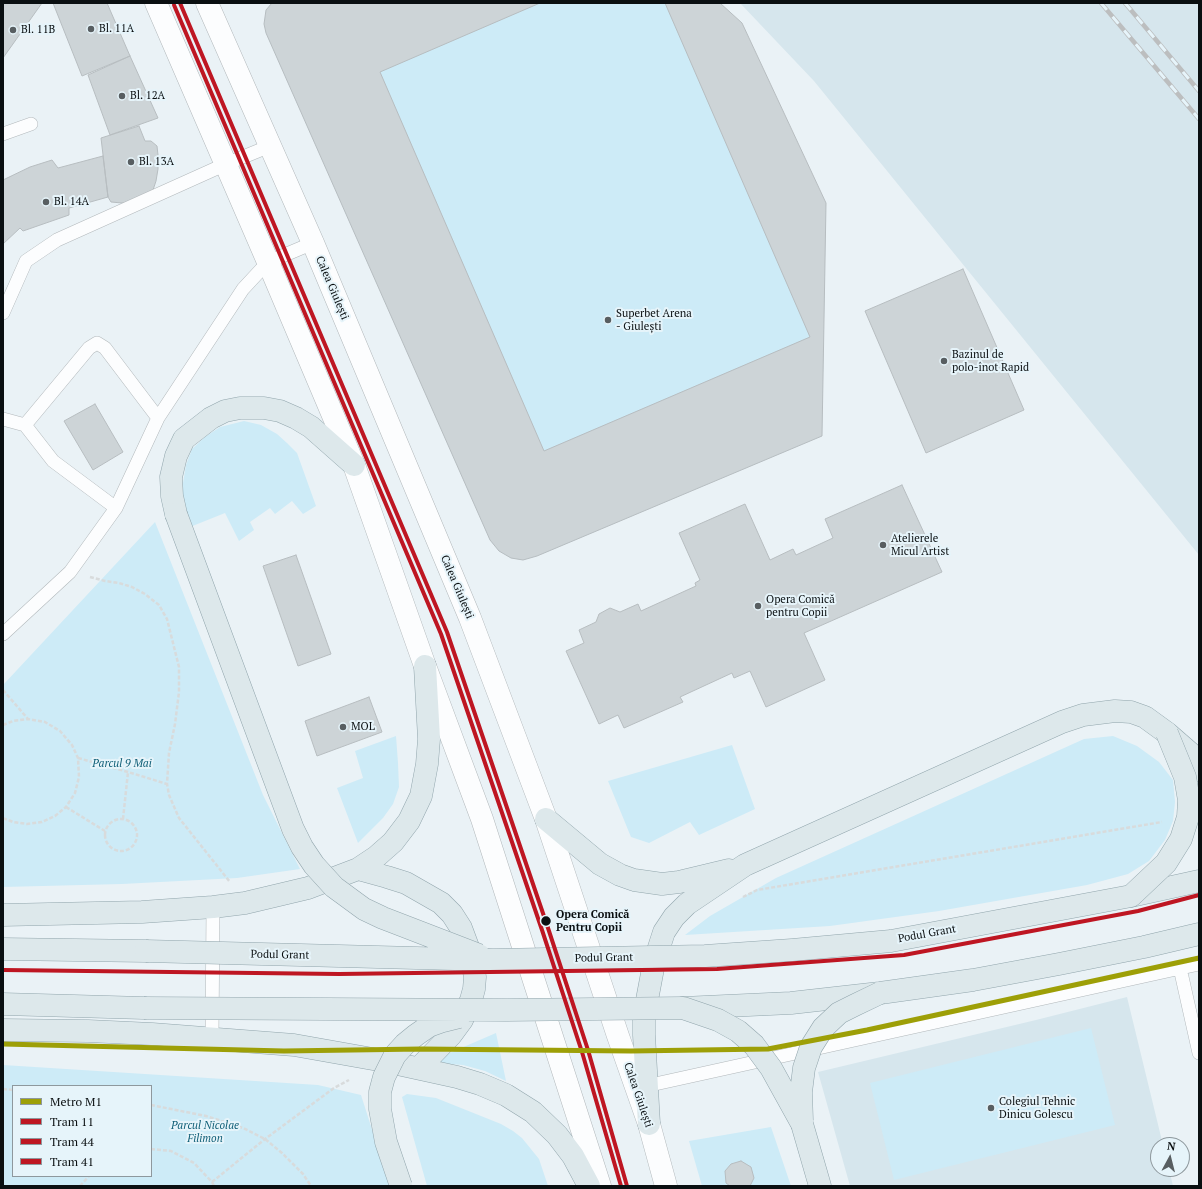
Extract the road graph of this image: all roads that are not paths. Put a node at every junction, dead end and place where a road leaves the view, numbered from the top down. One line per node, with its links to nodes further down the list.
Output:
1 (156, 3): 6 (main road)
2 (207, 3): 5 (main road, Calea Giulești)
3 (31, 124): 4 (lane)
4 (3, 134)
5 (270, 146): 6 (lane); 7 (main road, Calea Giulești)
6 (226, 164): 8 (main road); 9 (lane)
7 (313, 242): 8 (lane); 19 (main road, Calea Giulești)
8 (268, 262): 10 (lane); 13 (main road)
9 (3, 312)
10 (158, 418): 12 (lane); 14 (lane)
11 (3, 419): 12 (lane)
12 (25, 425): 14 (lane)
13 (354, 465): 16 (main road); 28 (main road, bridge)
14 (116, 508): 15 (lane)
15 (3, 634)
16 (425, 666): 21 (main road); 44 (main road)
17 (1167, 733): 18 (main road); 20 (main road); 23 (main road, bridge)
18 (1199, 770)
19 (546, 819): 20 (main road); 40 (main road, Calea Giulești)
20 (746, 865): 39 (main road)
21 (358, 869): 24 (main road); 38 (main road)
22 (1199, 881): 23 (main road, Podul Grant)
23 (1132, 896): 28 (main road, Podul Grant, bridge)
24 (213, 907): 25 (main road); 36 (lane)
25 (3, 915)
26 (1199, 934): 31 (main road)
27 (3, 949): 28 (main road, Podul Grant, bridge)
28 (494, 960)
29 (1199, 964): 30 (lane)
30 (1180, 968): 37 (lane); 39 (lane)
31 (880, 993): 33 (main road, bridge); 41 (main road, bridge)
32 (3, 1004): 34 (main road, bridge)
33 (682, 1008): 34 (main road, bridge); 41 (main road, bridge)
34 (507, 1010): 42 (main road, bridge)
35 (3, 1030): 36 (main road)
36 (212, 1038): 38 (main road)
37 (1199, 1053)
38 (418, 1068): 43 (main road)
39 (646, 1086): 40 (main road)
40 (649, 1124): 45 (main road, Calea Giulești)
41 (802, 1124): 46 (main road)
42 (401, 1186)
43 (590, 1186)
44 (600, 1186)
45 (666, 1186)
46 (820, 1186)

